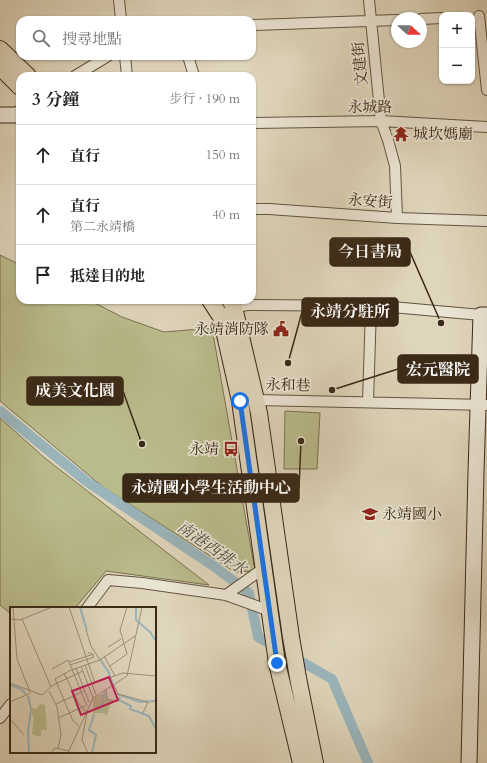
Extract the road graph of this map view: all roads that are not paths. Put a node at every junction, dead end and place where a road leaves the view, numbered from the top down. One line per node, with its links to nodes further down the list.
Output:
1 (119, 0): 3 (street)
2 (369, 0): 8 (street, 文建街)
3 (121, 16)
4 (479, 16): 20 (street)
5 (439, 18): 6 (street)
6 (427, 19)
7 (391, 20): 8 (street)
8 (371, 22): 9 (street); 23 (street, 文建街)
9 (256, 25)
10 (0, 49): 15 (main road)
11 (101, 60): 16 (street)
12 (125, 60): 17 (street)
13 (189, 60): 18 (street)
14 (0, 67): 19 (main road)
15 (24, 72)
16 (82, 72)
17 (127, 72)
18 (193, 72)
19 (16, 83)
20 (487, 90)
21 (0, 115): 22 (street)
22 (16, 115)
23 (381, 121): 24 (street, 永城路); 25 (street, 永城路); 27 (street, 文建街)
24 (256, 123)
25 (487, 127)
26 (256, 209): 27 (street, 永安街)
27 (397, 218): 28 (street, 永安街)
28 (487, 221)
29 (212, 304): 33 (main road)
30 (232, 304): 31 (street); 33 (street); 34 (main road)
31 (371, 307): 32 (street); 35 (street)
32 (484, 315): 36 (street)
33 (220, 317): 38 (main road)
34 (256, 400): 35 (street, 永和巷); 44 (main road)
35 (368, 402): 36 (street, 永和巷)
36 (483, 405): 37 (street)
37 (481, 472): 45 (street)
38 (264, 568): 39 (street); 41 (main road)
39 (226, 595): 40 (street); 41 (street)
40 (88, 607)
41 (270, 611): 44 (main road)
42 (10, 705): 43 (street)
43 (0, 718)
44 (308, 761)
45 (469, 763)

